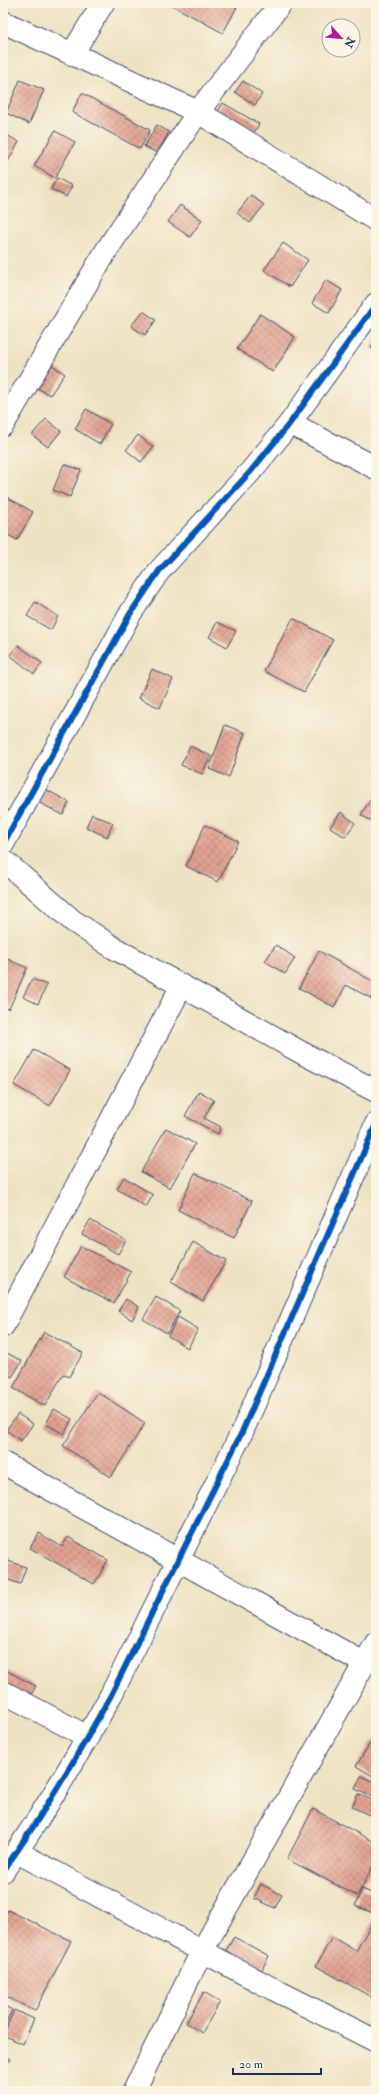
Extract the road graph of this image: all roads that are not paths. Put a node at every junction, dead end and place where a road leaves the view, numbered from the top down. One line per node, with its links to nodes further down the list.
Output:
1 (103, 3): 4 (street)
2 (281, 3): 5 (street)
3 (3, 22): 4 (street)
4 (72, 54): 5 (street)
5 (198, 112): 6 (street); 9 (street)
6 (376, 220)
7 (376, 304): 8 (street)
8 (290, 423): 10 (street); 11 (street)
9 (3, 425)
10 (376, 468)
11 (3, 844)
12 (3, 860): 13 (street)
13 (181, 987): 14 (street); 16 (street)
14 (376, 1091)
15 (376, 1124): 18 (street)
16 (3, 1326)
17 (3, 1463): 18 (street)
18 (177, 1559): 20 (street); 22 (street)
19 (376, 1643): 20 (street)
20 (364, 1663): 25 (street)
21 (3, 1692): 22 (street)
22 (88, 1737): 23 (street)
23 (16, 1852): 24 (street); 25 (street)
24 (3, 1871)
25 (202, 1951): 26 (street); 27 (street)
26 (376, 2041)
27 (134, 2091)

